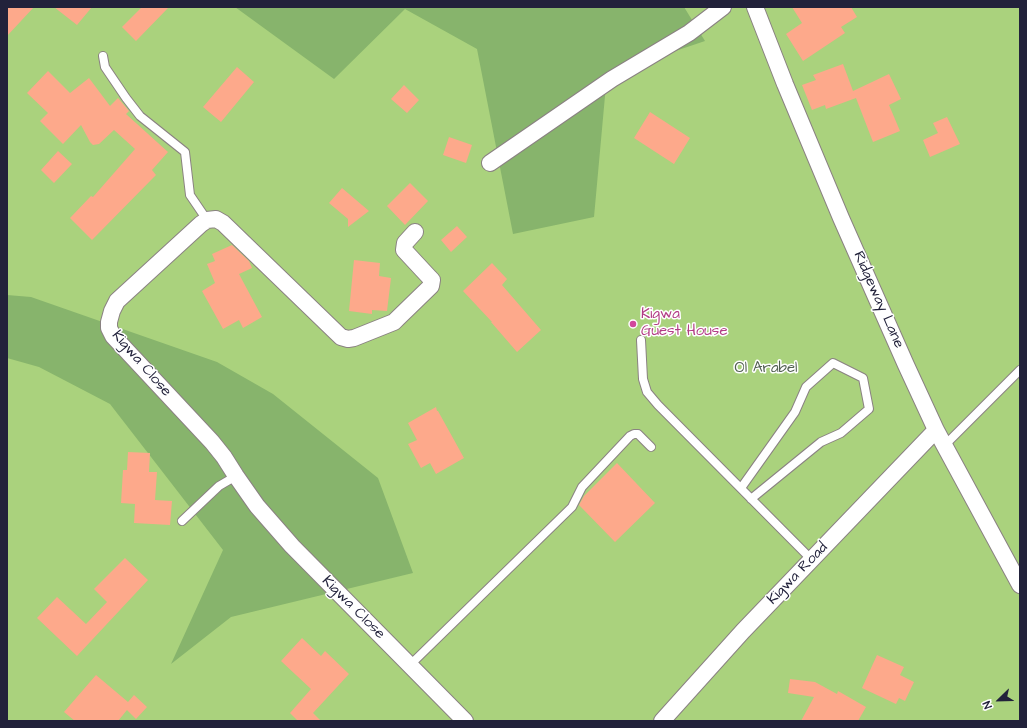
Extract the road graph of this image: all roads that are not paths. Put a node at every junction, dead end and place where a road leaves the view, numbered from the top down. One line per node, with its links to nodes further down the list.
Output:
1 (723, 7): 4 (street)
2 (755, 7): 9 (street, Ridgeway Lane)
3 (103, 56): 5 (lane)
4 (490, 163)
5 (207, 220): 6 (street); 12 (street, Kigwa Close)
6 (415, 232)
7 (641, 340): 13 (lane)
8 (1020, 370): 10 (lane)
9 (936, 430): 10 (street, Ridgeway Lane); 16 (street, Kigwa Road)
10 (944, 446): 17 (street, Ridgeway Lane)
11 (651, 447): 18 (lane)
12 (236, 476): 15 (lane); 18 (street, Kigwa Close)
13 (741, 488): 14 (lane); 14 (lane)
14 (751, 499): 16 (lane)
15 (182, 521)
16 (812, 559): 20 (street, Kigwa Road)
17 (1020, 585)
18 (410, 665): 19 (street, Kigwa Close)
19 (465, 721)
20 (662, 721)

